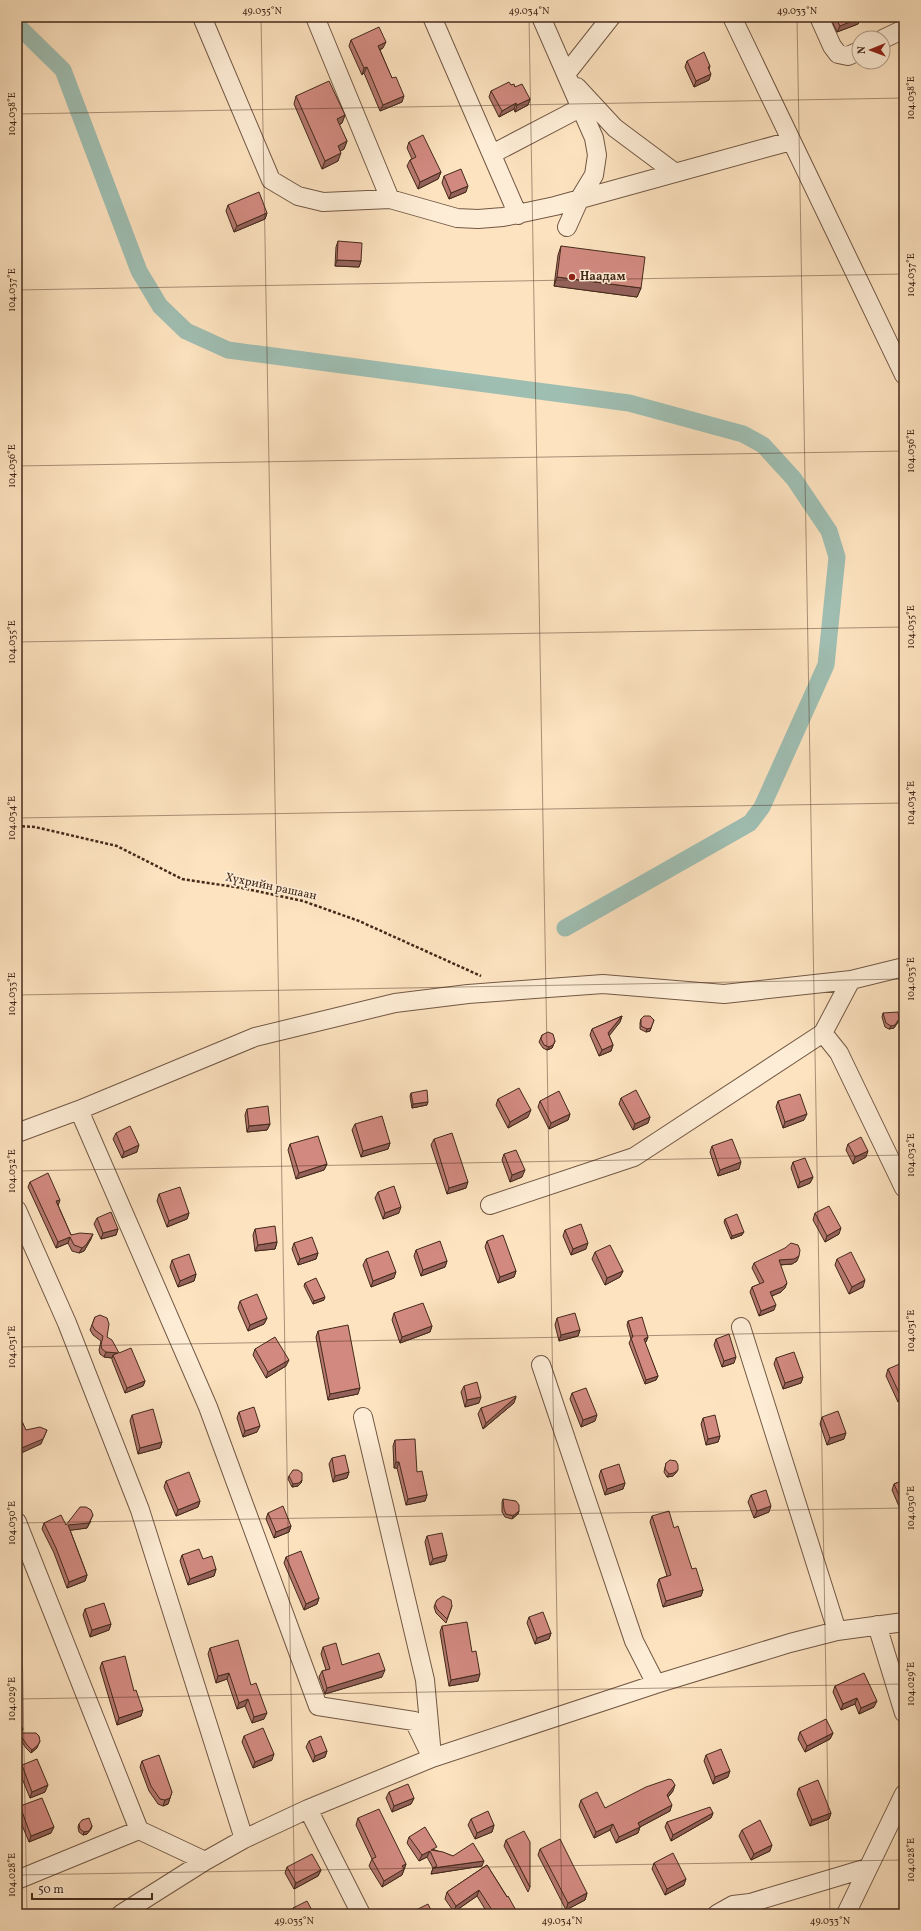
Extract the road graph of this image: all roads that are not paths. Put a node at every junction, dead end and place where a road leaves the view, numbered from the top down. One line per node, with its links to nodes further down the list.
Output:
1 (315, 17): 16 (street)
2 (432, 17): 14 (street)
3 (541, 17): 11 (street)
4 (611, 17): 11 (street)
5 (732, 17): 13 (street)
6 (819, 17): 10 (street)
7 (207, 19): 16 (street)
8 (904, 29): 9 (street)
9 (891, 35)
10 (851, 55)
11 (566, 74): 12 (street); 15 (street)
12 (580, 108): 14 (street); 17 (street)
13 (791, 141): 15 (street); 20 (street)
14 (492, 154): 18 (street)
15 (674, 172): 17 (street)
16 (390, 198): 18 (street)
17 (580, 198): 18 (street); 19 (street)
18 (518, 215)
19 (567, 228)
20 (904, 375)
21 (904, 967): 22 (street)
22 (851, 980): 23 (street); 24 (street)
23 (823, 1033): 26 (street); 27 (street)
24 (78, 1110): 25 (street); 38 (street)
25 (17, 1132)
26 (904, 1188)
27 (490, 1205)
28 (17, 1210): 42 (street)
29 (741, 1327): 35 (street)
30 (541, 1365): 36 (street)
31 (362, 1417): 38 (street)
32 (17, 1522): 41 (street)
33 (904, 1622): 34 (street)
34 (877, 1625): 35 (street); 37 (street)
35 (838, 1631): 36 (street)
36 (656, 1684): 38 (street)
37 (904, 1714)
38 (432, 1758): 40 (street)
39 (904, 1794): 44 (street)
40 (308, 1809): 42 (street); 47 (street)
41 (139, 1830): 43 (street); 45 (street)
42 (244, 1839): 43 (street)
43 (205, 1861): 46 (street)
44 (866, 1868): 48 (street); 49 (street)
45 (17, 1880)
46 (121, 1914)
47 (361, 1914)
48 (717, 1914)
49 (846, 1914)

